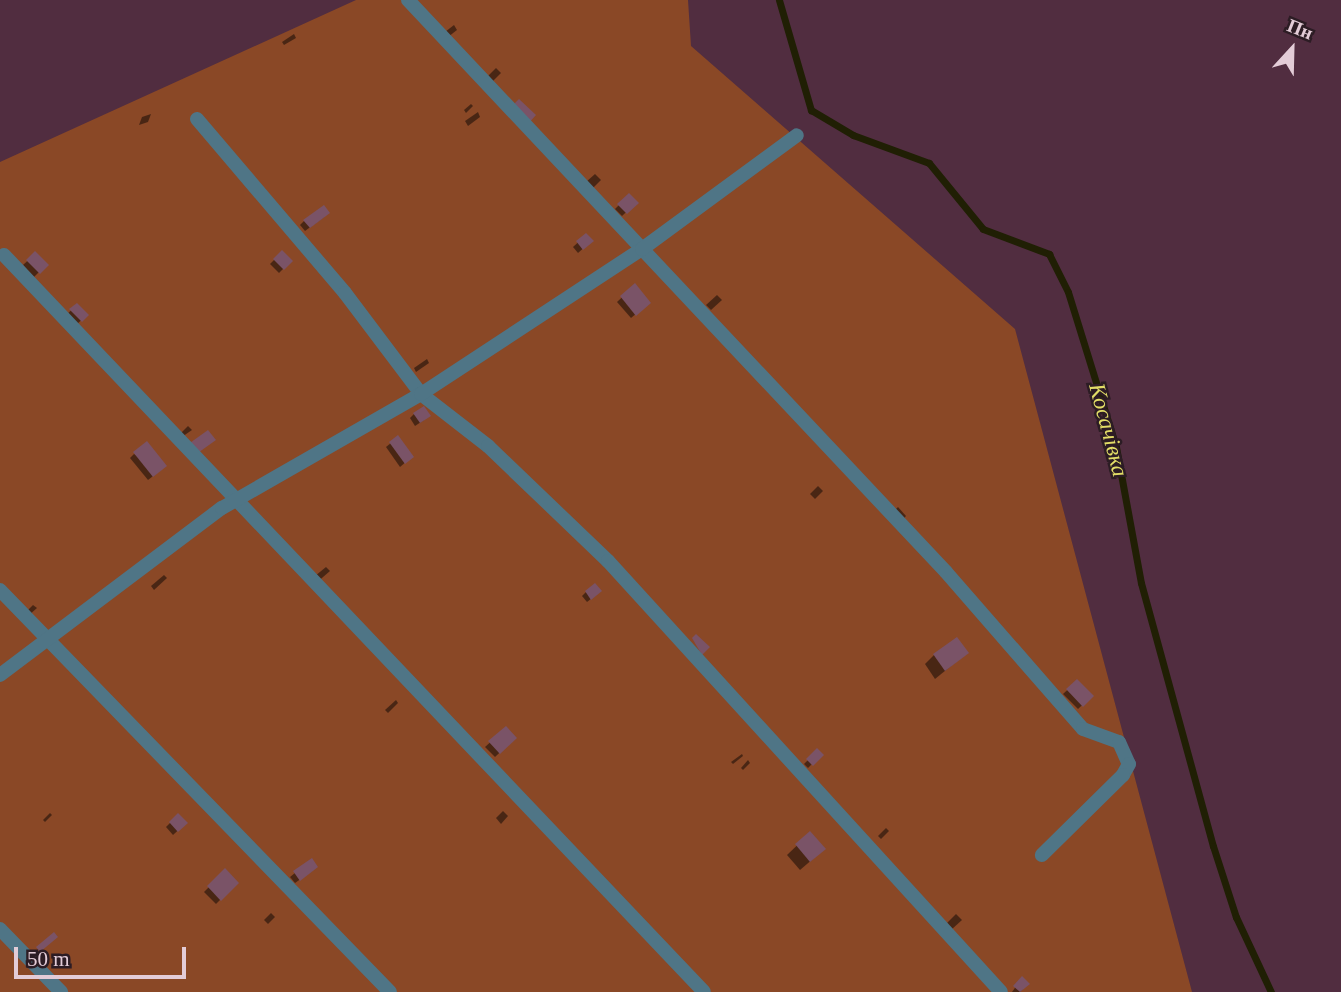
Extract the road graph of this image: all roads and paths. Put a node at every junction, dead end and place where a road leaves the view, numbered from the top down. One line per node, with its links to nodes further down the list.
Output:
1 (408, 0): 4 (street)
2 (197, 119): 6 (street)
3 (797, 135): 4 (street)
4 (642, 249): 6 (street); 11 (street)
5 (4, 255): 7 (street)
6 (421, 394): 7 (street); 16 (street)
7 (236, 500): 9 (street); 15 (street)
8 (0, 590): 9 (street)
9 (46, 638): 10 (street); 14 (street)
10 (0, 675)
11 (1042, 855)
12 (0, 929): 13 (street)
13 (61, 992)
14 (390, 992)
15 (704, 992)
16 (1001, 992)

